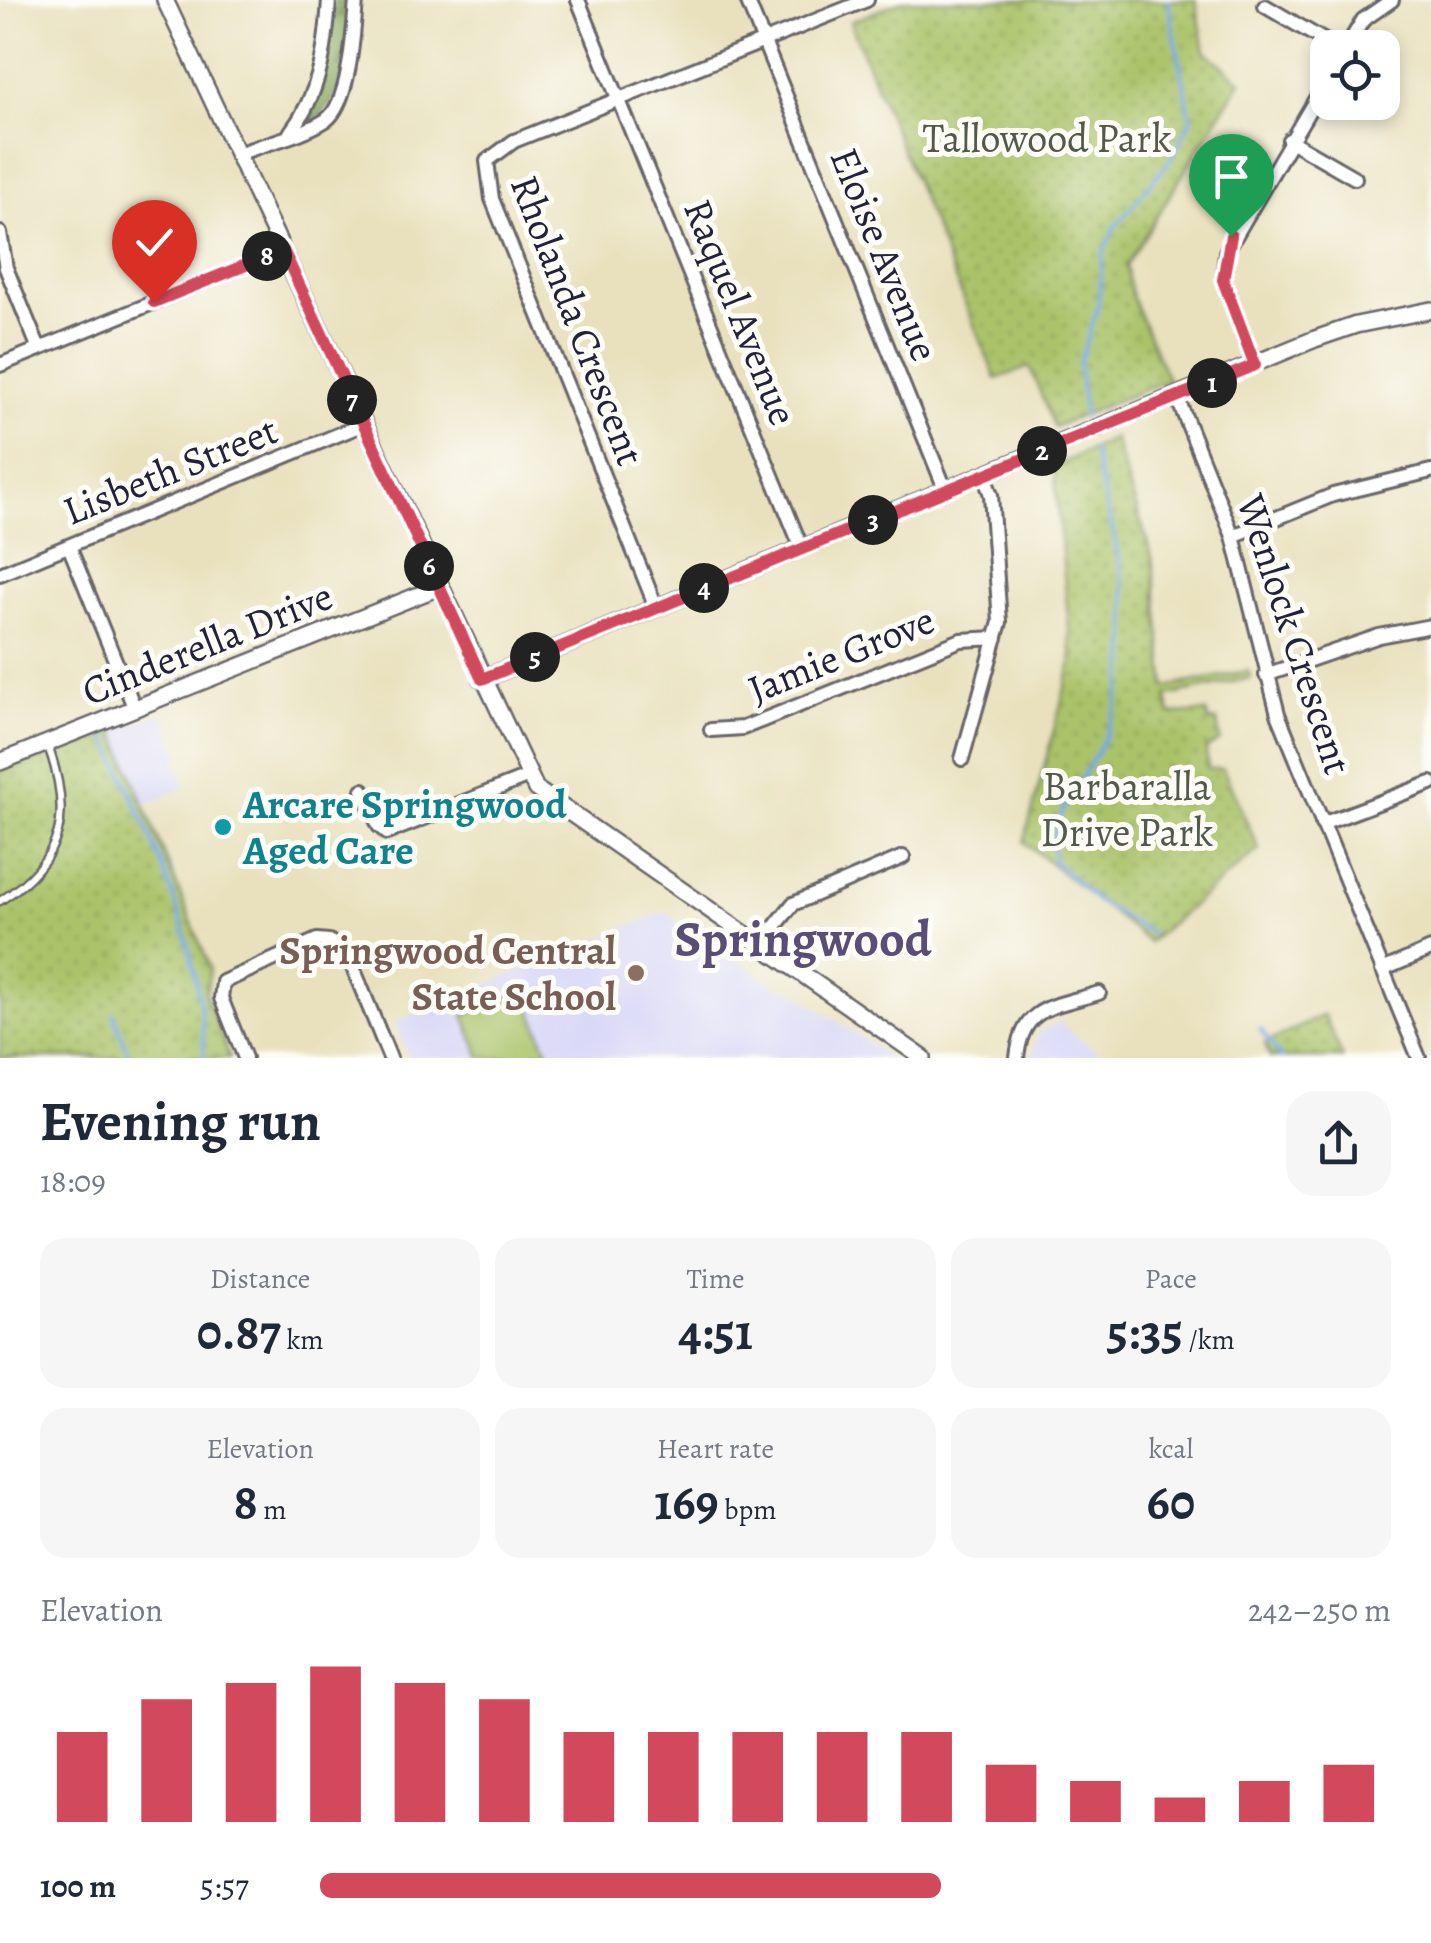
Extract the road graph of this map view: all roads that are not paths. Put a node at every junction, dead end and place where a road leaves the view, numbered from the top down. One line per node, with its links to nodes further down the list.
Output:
1 (165, 0): 16 (street)
2 (329, 0): 14 (street)
3 (356, 0): 14 (street)
4 (578, 0): 12 (street, Raquel Avenue)
5 (747, 0): 11 (street, Eloise Avenue)
6 (867, 0): 11 (street, Rholanda Crescent)
7 (1392, 0): 9 (street)
8 (1266, 6): 10 (street)
9 (1357, 30)
10 (1310, 32)
11 (764, 42): 12 (street, Rholanda Crescent); 28 (street, Eloise Avenue)
12 (619, 100): 31 (street, Raquel Avenue); 34 (street, Rholanda Crescent)
13 (1310, 107): 15 (street)
14 (290, 133): 16 (street)
15 (1289, 140): 17 (street); 23 (street)
16 (238, 154): 19 (street)
17 (1355, 178)
18 (0, 233): 21 (street)
19 (283, 250): 21 (street); 25 (street)
20 (1431, 310): 23 (street)
21 (39, 348): 22 (street)
22 (0, 364)
23 (1255, 365): 24 (street)
24 (1177, 396): 27 (street); 29 (street, Wenlock Crescent)
25 (364, 424): 30 (street, Lisbeth Street); 33 (street)
26 (1431, 471): 29 (street)
27 (984, 476): 28 (street); 36 (street)
28 (946, 491): 31 (street)
29 (1233, 536): 37 (street, Wenlock Crescent)
30 (69, 546): 32 (street, Lisbeth Street); 39 (street)
31 (802, 548): 34 (street)
32 (0, 574)
33 (438, 586): 38 (street); 39 (street, Cinderella Drive)
34 (656, 606): 38 (street)
35 (1431, 626): 37 (street)
36 (996, 638): 40 (street, Jamie Grove); 42 (street)
37 (1266, 674): 47 (street, Wenlock Crescent)
38 (482, 679): 44 (street)
39 (134, 707): 41 (street, Cinderella Drive)
40 (711, 730)
41 (46, 742): 43 (street, Cinderella Drive); 49 (lane)
42 (962, 759)
43 (0, 762)
44 (529, 776): 46 (street); 50 (street)
45 (1431, 783): 47 (street)
46 (363, 790)
47 (1322, 824): 52 (street, Wenlock Crescent)
48 (903, 857): 50 (street)
49 (0, 902)
50 (760, 945): 56 (street)
51 (1431, 949): 52 (street)
52 (1382, 970): 58 (street, Wenlock Crescent)
53 (1098, 993): 57 (street)
54 (245, 1058): 55 (street)
55 (390, 1058)
56 (922, 1058)
57 (1017, 1058)
58 (1420, 1058)

